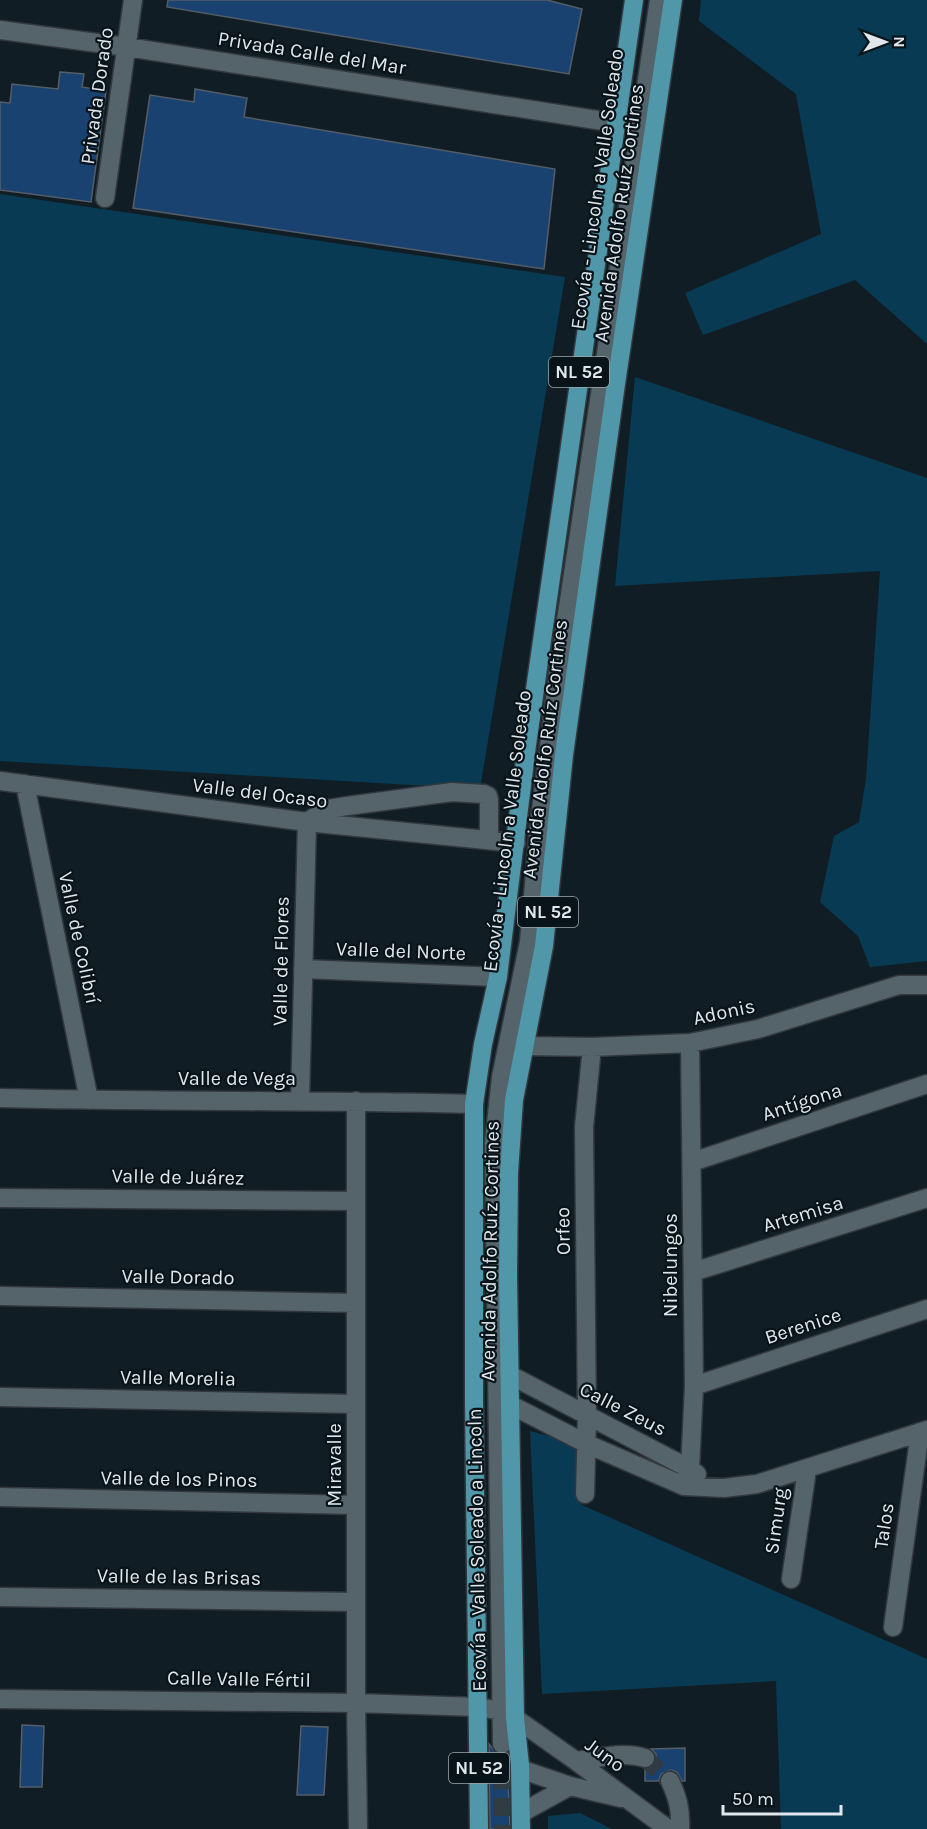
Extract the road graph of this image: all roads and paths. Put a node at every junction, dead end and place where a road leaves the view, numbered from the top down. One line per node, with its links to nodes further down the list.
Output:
1 (133, 0): 7 (street, Privada Dorado)
2 (634, 0): 8 (main road, Avenida Adolfo Ruíz Cortines / NL 52)
3 (647, 0): 54 (street, Ecovía - Lincoln a Valle Soleado)
4 (659, 0): 54 (street, Ecovía - Valle Soleado a Lincoln)
5 (673, 0): 19 (main road, Avenida Adolfo Ruíz Cortines / NL 52)
6 (0, 30): 7 (street, Privada Calle del Mar)
7 (127, 47): 8 (street, Privada Calle del Mar); 9 (street, Privada Dorado)
8 (616, 123): 14 (main road, Avenida Adolfo Ruíz Cortines / NL 52)
9 (105, 198)
10 (0, 781): 11 (street, Valle del Ocaso)
11 (25, 784): 12 (street, Valle del Ocaso); 23 (street, Valle de Colibrí)
12 (306, 822): 13 (street, Valle del Ocaso); 13 (street); 15 (street, Valle de Flores)
13 (489, 840): 14 (street, Valle del Ocaso)
14 (516, 843): 16 (main road, Avenida Adolfo Ruíz Cortines / NL 52)
15 (303, 969): 16 (street, Valle del Norte); 24 (street, Valle de Flores)
16 (498, 977): 26 (main road, Avenida Adolfo Ruíz Cortines / NL 52)
17 (927, 985): 18 (street, Adonis)
18 (690, 1043): 20 (street, Adonis); 27 (street, Nibelungos)
19 (524, 1046): 20 (street, Adonis); 35 (main road, Avenida Adolfo Ruíz Cortines / NL 52)
20 (592, 1047): 40 (street, Orfeo)
21 (927, 1084): 27 (street, Antígona)
22 (0, 1098): 23 (street, Valle de Vega)
23 (89, 1100): 24 (street, Valle de Vega)
24 (300, 1101): 25 (street, Valle de Vega)
25 (356, 1101): 26 (street, Valle de Vega); 30 (street, Miravalle)
26 (474, 1104): 54 (main road, Avenida Adolfo Ruíz Cortines / NL 52)
27 (692, 1162): 31 (street, Nibelungos)
28 (0, 1198): 30 (street, Valle de Juárez)
29 (927, 1198): 31 (street, Artemisa)
30 (356, 1201): 33 (street, Miravalle)
31 (693, 1272): 36 (street, Nibelungos)
32 (0, 1296): 33 (street, Valle Dorado)
33 (356, 1303): 38 (street, Miravalle)
34 (927, 1310): 36 (street, Berenice)
35 (510, 1375): 39 (main road, Avenida Adolfo Ruíz Cortines / NL 52); 40 (street, Calle Zeus)
36 (694, 1386): 44 (street, Nibelungos)
37 (0, 1397): 38 (street, Valle Morelia)
38 (356, 1404): 47 (street, Miravalle)
39 (511, 1405): 42 (street, Calle Zeus); 54 (main road, Avenida Adolfo Ruíz Cortines / NL 52)
40 (587, 1415): 42 (street, Orfeo); 44 (street, Calle Zeus)
41 (924, 1431): 43 (street, Calle Zeus); 51 (street, Talos)
42 (587, 1444): 44 (street, Calle Zeus); 45 (street, Orfeo)
43 (807, 1470): 44 (street, Calle Zeus); 48 (street, Simurg)
44 (687, 1477)
45 (585, 1494)
46 (0, 1497): 47 (street, Valle de los Pinos)
47 (356, 1505): 50 (street, Miravalle)
48 (791, 1580)
49 (0, 1597): 50 (street, Valle de las Brisas)
50 (356, 1602): 53 (street, Miravalle)
51 (893, 1627)
52 (0, 1699): 53 (street, Calle Valle Fértil)
53 (356, 1702): 54 (street, Calle Valle Fértil); 63 (street, Miravalle)
54 (496, 1711): 55 (street, Ecovía - Valle Soleado a Lincoln); 57 (street, Juno); 58 (main road, Avenida Adolfo Ruíz Cortines / NL 52); 64 (main road, Avenida Adolfo Ruíz Cortines / NL 52)
55 (497, 1744)
56 (645, 1758): 57 (street)
57 (576, 1761): 61 (street, Juno)
58 (520, 1769): 60 (street); 62 (main road, Avenida Adolfo Ruíz Cortines / NL 52)
59 (670, 1781): 66 (street)
60 (570, 1786): 61 (street); 62 (street)
61 (629, 1800): 65 (street, Juno)
62 (521, 1821)
63 (358, 1829)
64 (480, 1829)
65 (668, 1829)
66 (680, 1829)

